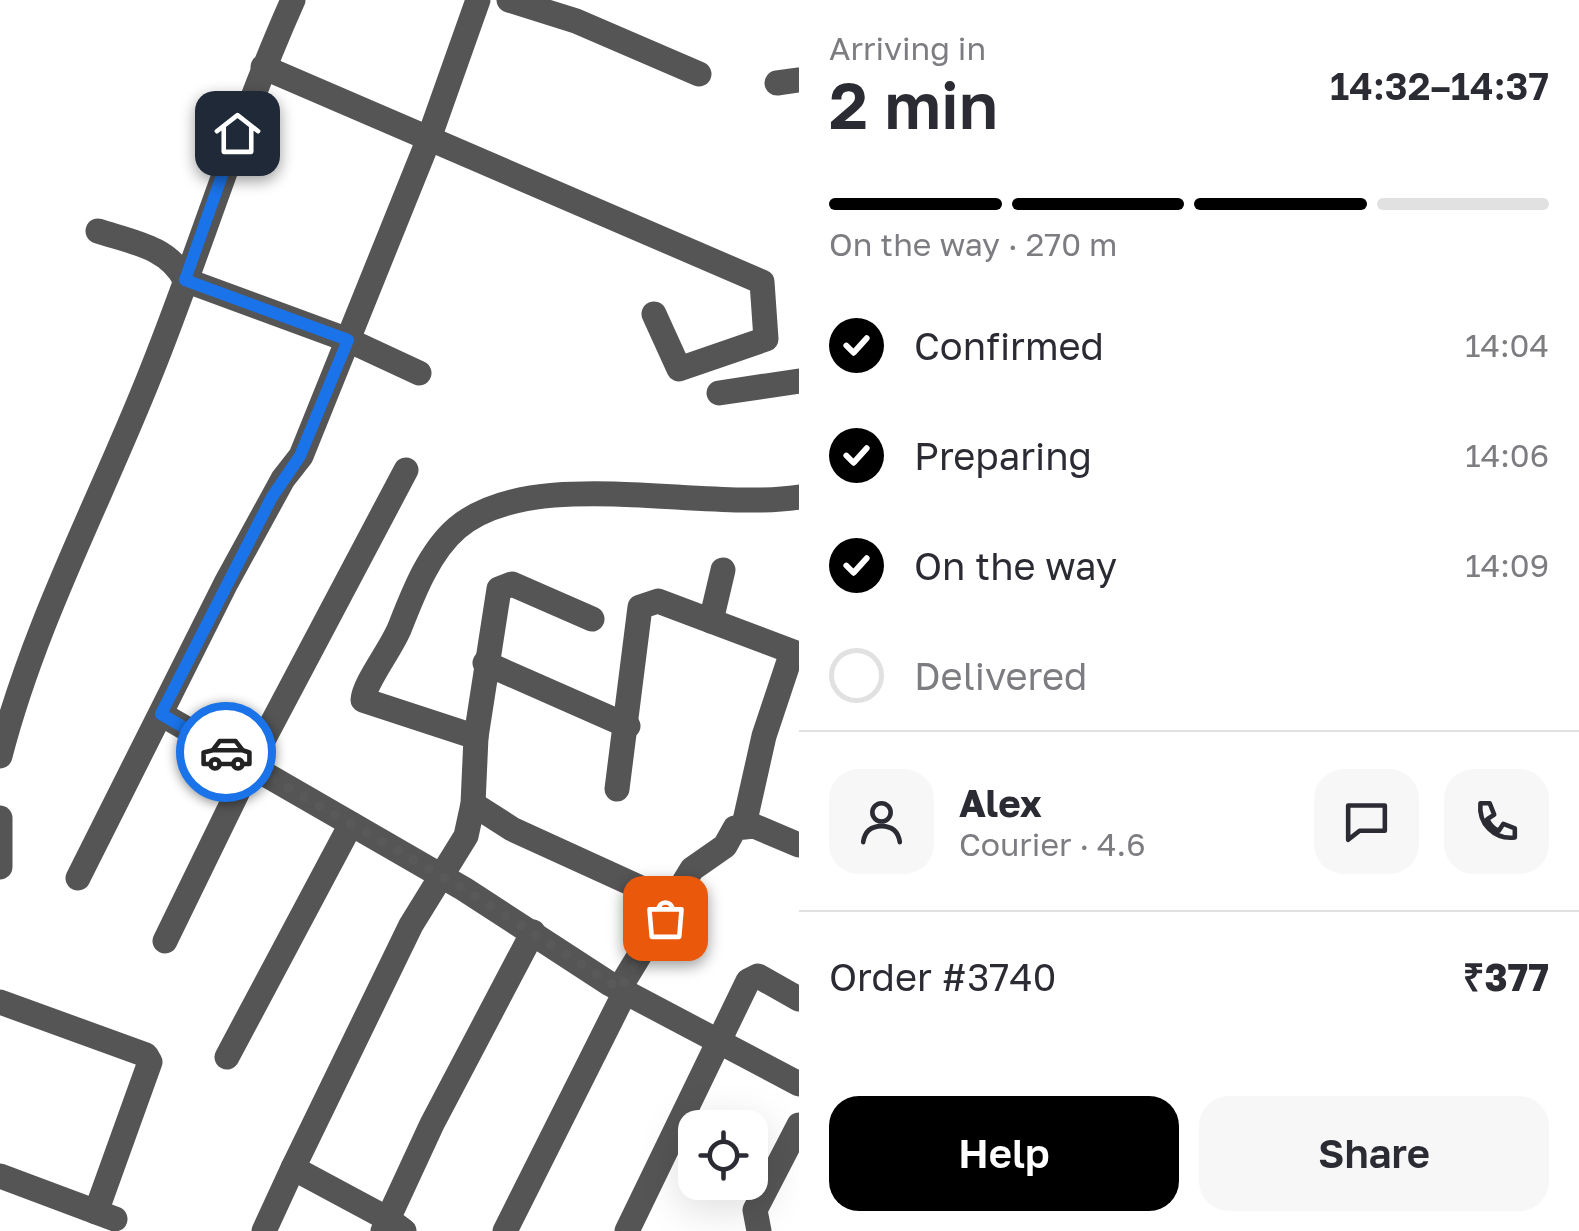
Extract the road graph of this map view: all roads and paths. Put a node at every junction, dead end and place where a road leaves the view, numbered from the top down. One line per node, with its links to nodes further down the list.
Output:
1 (293, 0): 4 (street)
2 (478, 0): 6 (street)
3 (509, 0): 5 (street)
4 (263, 67): 6 (street); 8 (street)
5 (699, 74)
6 (428, 141): 9 (street); 10 (street)
7 (98, 232): 8 (street)
8 (185, 280): 10 (street); 24 (street)
9 (654, 314)
10 (348, 340): 11 (street); 21 (street)
11 (419, 373)
12 (799, 380): 13 (street)
13 (719, 393)
14 (406, 470): 25 (street)
15 (799, 496): 23 (street)
16 (723, 570): 18 (street)
17 (592, 619): 20 (street)
18 (711, 621): 19 (street); 22 (street)
19 (796, 653): 30 (street)
20 (486, 663): 22 (street); 23 (street)
21 (161, 714): 25 (street); 34 (street)
22 (628, 726): 26 (street)
23 (476, 737): 27 (street)
24 (0, 756)
25 (251, 765): 29 (street); 37 (street)
26 (616, 789)
27 (474, 804): 33 (street); 35 (street)
28 (0, 818): 32 (street)
29 (350, 824): 33 (street); 42 (street)
30 (744, 826): 31 (street); 35 (street)
31 (799, 846)
32 (0, 867)
33 (442, 876): 36 (street); 45 (street)
34 (78, 878)
35 (674, 903): 38 (street)
36 (532, 932): 38 (street); 47 (street)
37 (165, 941)
38 (622, 990): 41 (street); 49 (street)
39 (799, 999): 41 (street)
40 (0, 1002): 46 (street)
41 (721, 1040): 43 (street); 50 (street)
42 (227, 1057)
43 (799, 1084)
44 (799, 1125): 51 (street)
45 (293, 1168): 47 (street); 48 (street)
46 (0, 1176)
47 (392, 1227)
48 (264, 1231)
49 (505, 1231)
50 (627, 1231)
51 (759, 1231)

